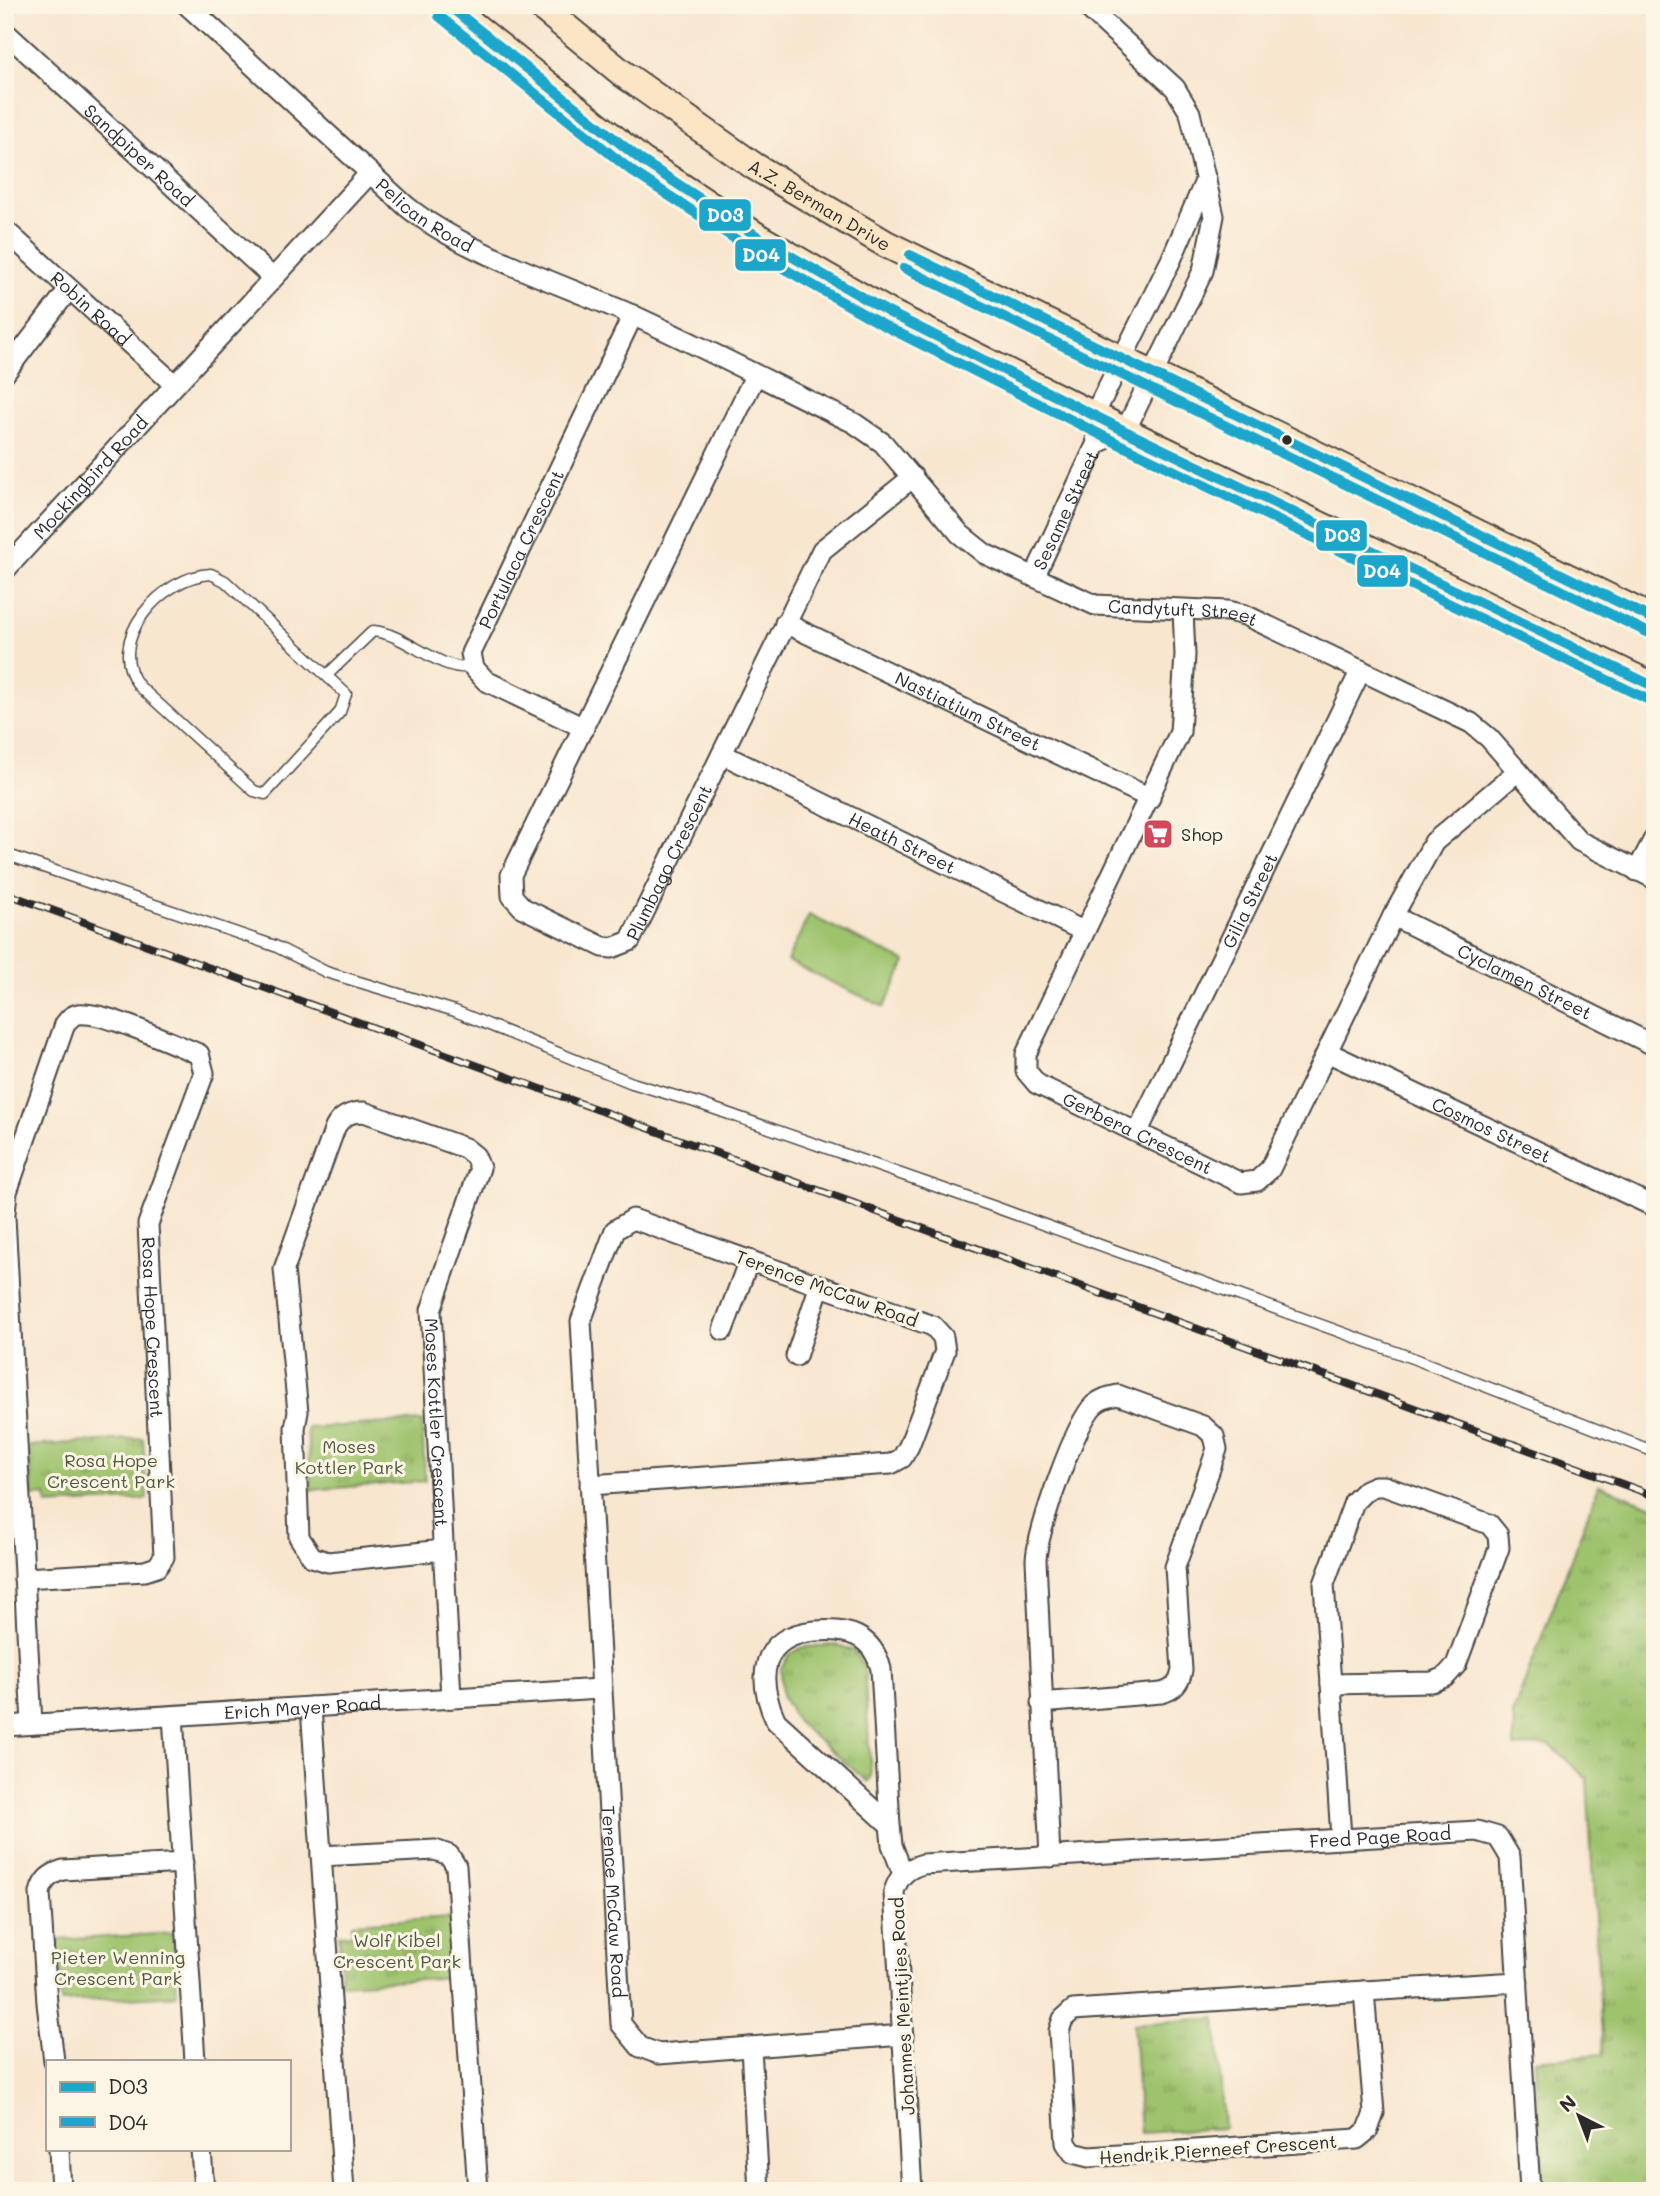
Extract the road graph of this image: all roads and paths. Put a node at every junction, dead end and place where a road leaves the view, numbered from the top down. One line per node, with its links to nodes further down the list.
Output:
1 (187, 5): 8 (street)
2 (448, 5): 19 (main road)
3 (538, 5): 7 (main road, A.Z. Berman Drive)
4 (560, 5): 7 (street)
5 (1085, 5): 9 (street)
6 (5, 32): 11 (street, Sandpiper Road)
7 (622, 73): 14 (main road, A.Z. Berman Drive)
8 (370, 173): 11 (street, Pelican Road); 13 (street, Pelican Road)
9 (1206, 179): 14 (street); 16 (street)
10 (5, 230): 12 (street, Robin Road)
11 (273, 278): 18 (street, Pelican Road)
12 (69, 289): 15 (street); 18 (street, Robin Road)
13 (633, 315): 17 (street, Candytuft Street); 28 (street, Portulaca Crescent)
14 (1122, 360): 16 (main road, A.Z. Berman Drive); 19 (street)
15 (5, 373)
16 (1152, 375): 20 (street); 26 (main road, A.Z. Berman Drive)
17 (755, 376): 22 (street, Candytuft Street); 32 (street, Plumbago Crescent)
18 (174, 384): 23 (street, Mockingbird Road)
19 (1094, 415): 20 (main road); 21 (street, Sesame Street)
20 (1125, 431): 21 (street, Sesame Street); 31 (main road)
21 (1097, 443): 24 (street, Sesame Street)
22 (913, 477): 24 (street, Candytuft Street); 27 (street, Plumbago Crescent)
23 (5, 570)
24 (1034, 577): 25 (street, Candytuft Street)
25 (1183, 610): 29 (street, Candytuft Street); 35 (street, Gerbera Crescent)
26 (1655, 620)
27 (785, 623): 33 (street, Plumbago Crescent); 35 (street, Nastiatium Street)
28 (473, 667): 30 (lane); 32 (street)
29 (1360, 670): 34 (street, Candytuft Street); 43 (street, Gilia Street)
30 (327, 676): 30 (lane)
31 (1655, 687)
32 (584, 728): 33 (street, Plumbago Crescent)
33 (722, 754): 40 (street, Heath Street)
34 (1518, 771): 38 (street, Candytuft Street); 39 (street, Gerbera Crescent)
35 (1150, 799): 40 (street, Gerbera Crescent)
36 (1655, 837): 38 (street)
37 (5, 854): 50 (lane)
38 (1646, 875)
39 (1393, 916): 41 (street, Cyclamen Street); 42 (street, Gerbera Crescent)
40 (1083, 931): 43 (street, Gerbera Crescent)
41 (1655, 1046)
42 (1327, 1052): 43 (street, Gerbera Crescent); 44 (street, Cosmos Street)
43 (1138, 1131)
44 (1655, 1207)
45 (5, 1215): 53 (street, Rosa Hope Crescent); 53 (street, Rosa Hope Crescent)
46 (749, 1259): 47 (street, Terence McCaw Road); 48 (street); 51 (street, Terence McCaw Road)
47 (820, 1285): 49 (street); 51 (street, Terence McCaw Road)
48 (723, 1330)
49 (796, 1356)
50 (1655, 1452)
51 (590, 1485): 55 (street, Terence McCaw Road)
52 (443, 1550): 52 (street, Moses Kottler Crescent); 56 (street, Moses Kottler Crescent)
53 (24, 1578): 60 (street, Rosa Hope Crescent)
54 (1331, 1684): 54 (street); 63 (street)
55 (600, 1689): 56 (street, Erich Mayer Road); 71 (street, Terence McCaw Road)
56 (451, 1698): 58 (street, Erich Mayer Road)
57 (1041, 1703): 57 (street); 65 (street)
58 (311, 1707): 59 (street, Erich Mayer Road); 64 (street)
59 (173, 1716): 60 (street, Erich Mayer Road); 66 (street)
60 (32, 1724): 61 (street, Erich Mayer Road)
61 (5, 1726)
62 (890, 1825): 62 (street, Johannes Meintjies Road); 67 (street, Johannes Meintjies Road)
63 (1341, 1838): 65 (street, Fred Page Road); 68 (street, Fred Page Road)
64 (321, 1856): 78 (street); 79 (street)
65 (1050, 1857): 67 (street, Fred Page Road)
66 (183, 1863): 72 (street); 73 (street)
67 (903, 1874): 70 (street, Johannes Meintjies Road)
68 (1518, 1982): 69 (street, Hendrik Pierneef Crescent); 82 (street, Fred Page Road)
69 (1364, 1991): 69 (street, Hendrik Pierneef Crescent)
70 (903, 2035): 71 (street, Terence McCaw Road); 81 (street, Johannes Meintjies Road)
71 (751, 2047): 80 (street)
72 (54, 2060)
73 (195, 2060)
74 (59, 2150): 76 (street)
75 (201, 2150): 77 (street)
76 (61, 2191)
77 (204, 2191)
78 (344, 2191)
79 (478, 2191)
80 (759, 2191)
81 (912, 2191)
82 (1530, 2191)

